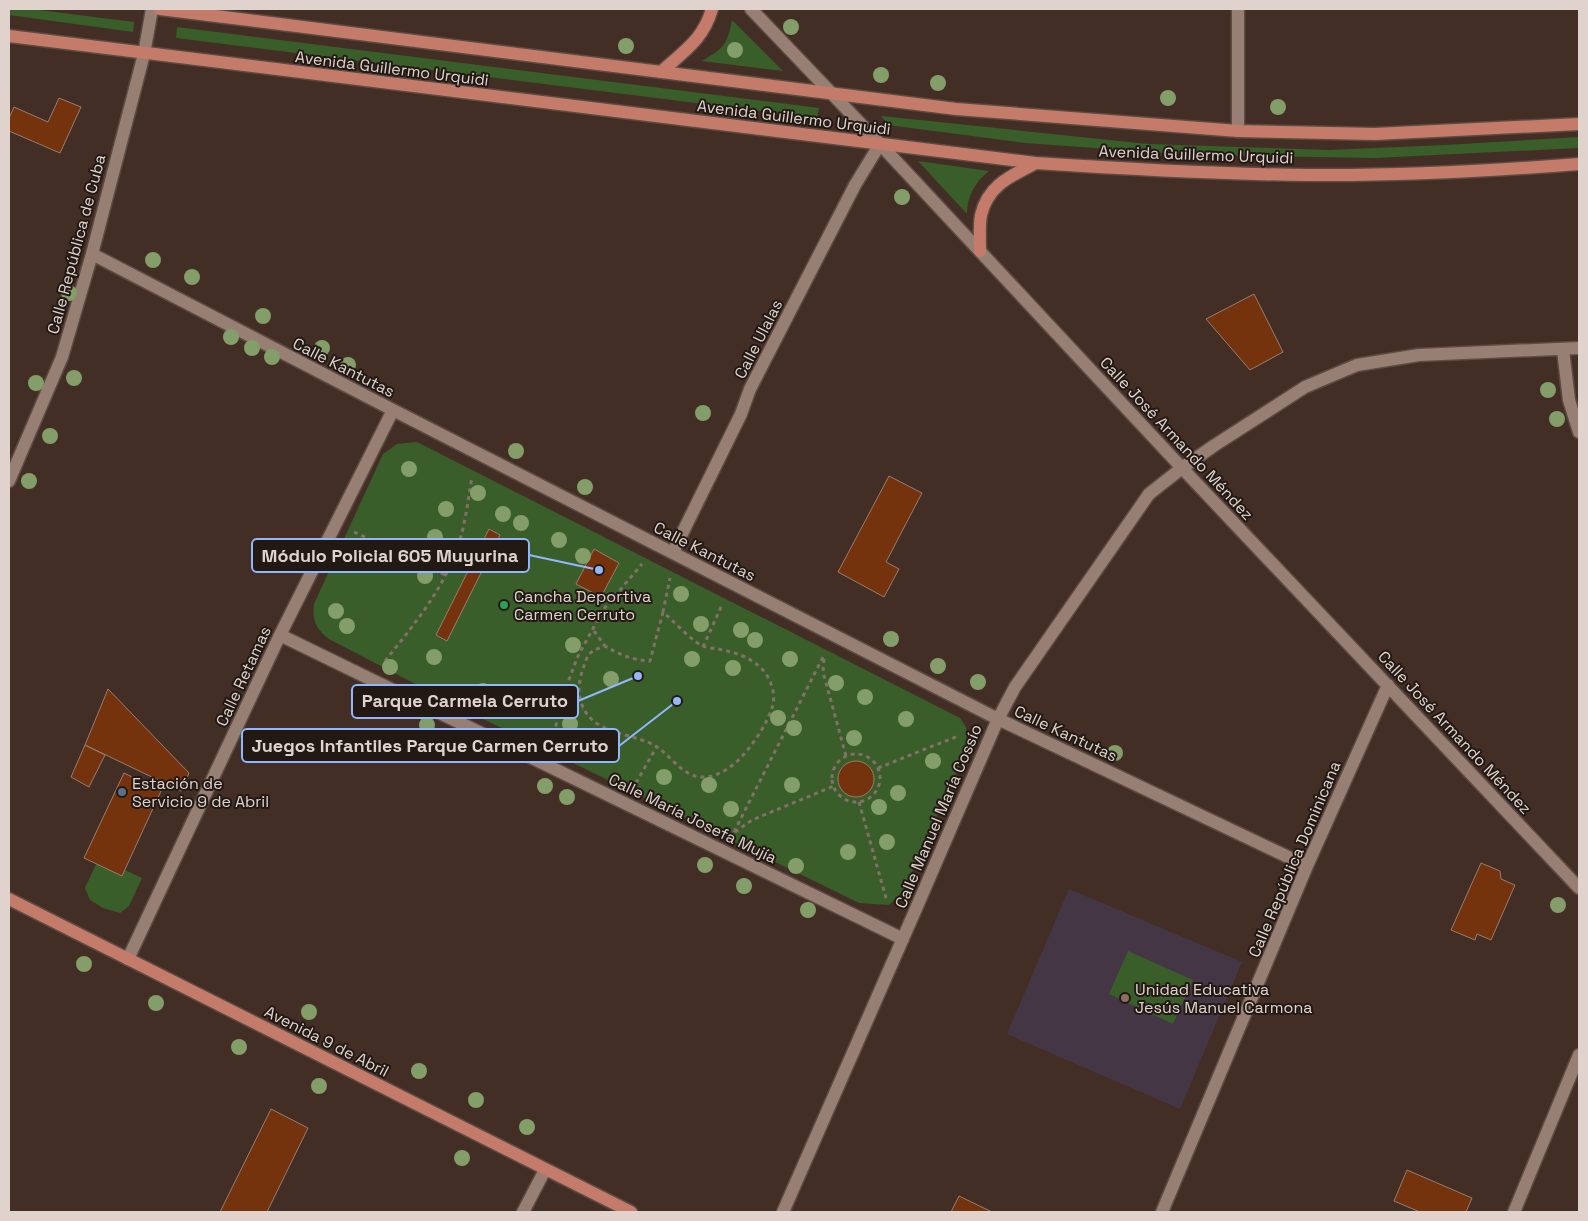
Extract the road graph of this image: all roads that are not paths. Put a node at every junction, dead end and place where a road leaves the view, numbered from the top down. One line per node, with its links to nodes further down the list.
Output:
1 (152, 9): 7 (street, Calle República de Cuba)
2 (160, 9): 8 (main road, Avenida Guillermo Urquidi)
3 (712, 9): 8 (main road)
4 (751, 9): 9 (street, Calle José Armando Méndez)
5 (1238, 9): 11 (street)
6 (9, 36): 7 (main road, Avenida Guillermo Urquidi)
7 (144, 54): 12 (main road, Avenida Guillermo Urquidi); 16 (street, Calle República de Cuba)
8 (661, 72): 9 (main road, Avenida Guillermo Urquidi)
9 (830, 92): 11 (main road, Avenida Guillermo Urquidi); 12 (street, Calle José Armando Méndez)
10 (1579, 124): 11 (main road, Avenida Guillermo Urquidi)
11 (1238, 131)
12 (880, 144): 13 (main road, Avenida Guillermo Urquidi); 15 (street, Calle José Armando Méndez); 23 (street, Calle Ulalas)
13 (1036, 163): 14 (main road, Avenida Guillermo Urquidi); 15 (main road)
14 (1579, 164)
15 (980, 251): 21 (street, Calle José Armando Méndez)
16 (92, 254): 19 (street, Calle Kantutas); 22 (street, Calle República de Cuba)
17 (1579, 348): 18 (street, Calle Manuel María Cossío)
18 (1563, 350): 20 (street); 21 (street, Calle Manuel María Cossío)
19 (393, 410): 23 (street, Calle Kantutas); 24 (street, Calle Retamas)
20 (1579, 432)
21 (1182, 468): 25 (street, Calle José Armando Méndez); 26 (street, Calle Manuel María Cossío)
22 (9, 481)
23 (673, 552): 26 (street, Calle Kantutas)
24 (280, 635): 30 (street, Calle María Josefa Mujía); 31 (street, Calle Retamas)
25 (1388, 685): 27 (street, Calle República Dominicana); 28 (street, Calle José Armando Méndez)
26 (998, 719): 27 (street, Calle Kantutas); 30 (street, Calle Manuel María Cossío)
27 (1308, 866): 37 (street, Calle República Dominicana)
28 (1579, 888)
29 (9, 899): 31 (main road, Avenida 9 de Abril)
30 (903, 939): 36 (street, Calle Manuel María Cossío)
31 (128, 959): 33 (main road, Avenida 9 de Abril)
32 (1579, 1055): 38 (street)
33 (545, 1170): 34 (street); 35 (main road, Avenida 9 de Abril)
34 (523, 1212)
35 (631, 1212)
36 (782, 1212)
37 (1162, 1212)
38 (1514, 1212)

